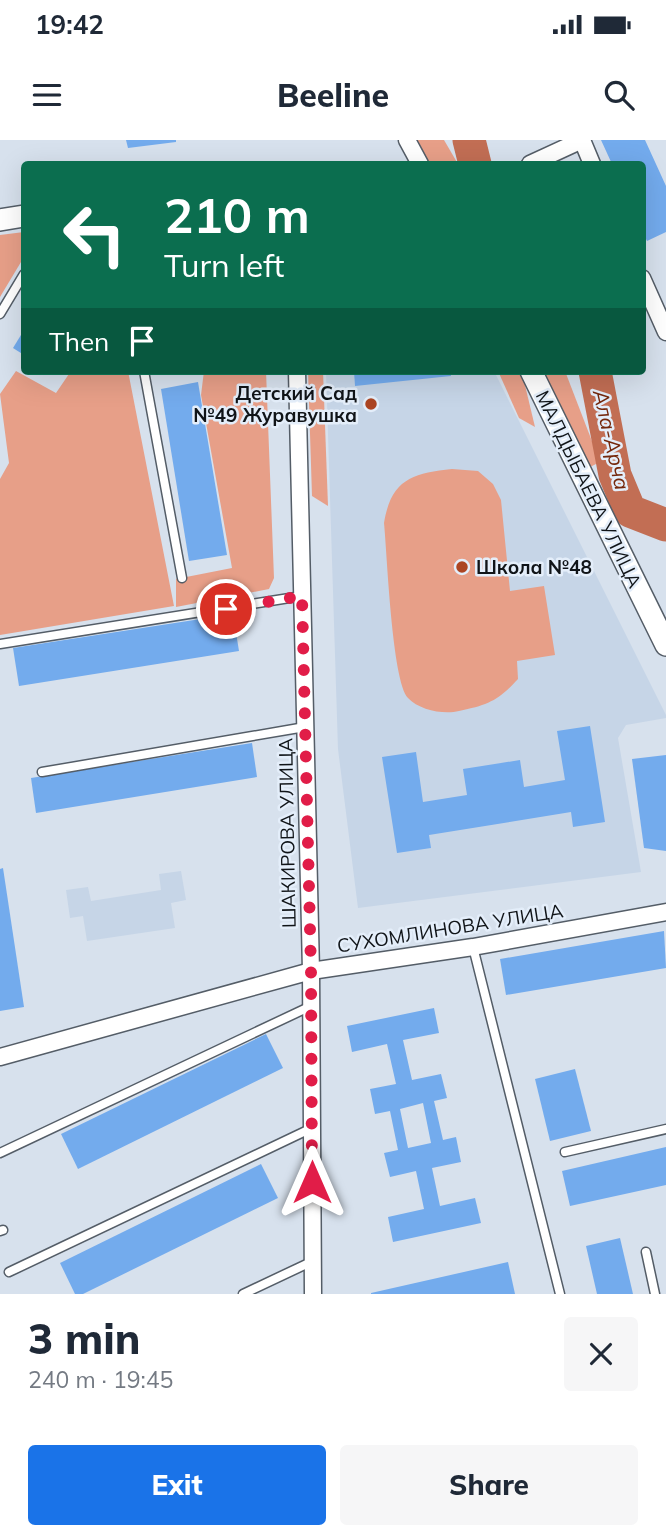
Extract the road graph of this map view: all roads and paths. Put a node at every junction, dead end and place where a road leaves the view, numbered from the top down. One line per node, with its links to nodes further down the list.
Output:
1 (407, 140): 3 (street)
2 (582, 140): 4 (street); 5 (street)
3 (418, 161)
4 (536, 161)
5 (591, 161)
6 (21, 216): 7 (street)
7 (0, 220)
8 (21, 279): 10 (lane)
9 (646, 287): 11 (street)
10 (0, 314)
11 (666, 332)
12 (145, 375): 15 (lane)
13 (297, 375): 16 (street, ШАКИРОВА УЛИЦА)
14 (533, 375): 18 (street, МАЛДЫБАЕВА УЛИЦА)
15 (182, 578)
16 (302, 596): 17 (lane); 19 (street, ШАКИРОВА УЛИЦА)
17 (0, 645)
18 (666, 645)
19 (305, 727): 20 (lane); 23 (street, ШАКИРОВА УЛИЦА)
20 (42, 772)
21 (666, 912): 22 (street, СУХОМЛИНОВА УЛИЦА)
22 (473, 947): 23 (street, СУХОМЛИНОВА УЛИЦА); 35 (lane)
23 (311, 971): 24 (street, ШАКИРОВА УЛИЦА); 25 (street, СУХОМЛИНОВА УЛИЦА)
24 (311, 1006): 26 (street, ШАКИРОВА УЛИЦА); 29 (lane)
25 (0, 1057)
26 (312, 1128): 31 (street, ШАКИРОВА УЛИЦА); 32 (lane)
27 (666, 1129): 28 (lane)
28 (565, 1152)
29 (0, 1153)
30 (646, 1252): 36 (lane)
31 (313, 1261): 33 (lane); 34 (street, ШАКИРОВА УЛИЦА)
32 (9, 1272)
33 (243, 1294)
34 (313, 1294)
35 (560, 1294)
36 (655, 1294)

